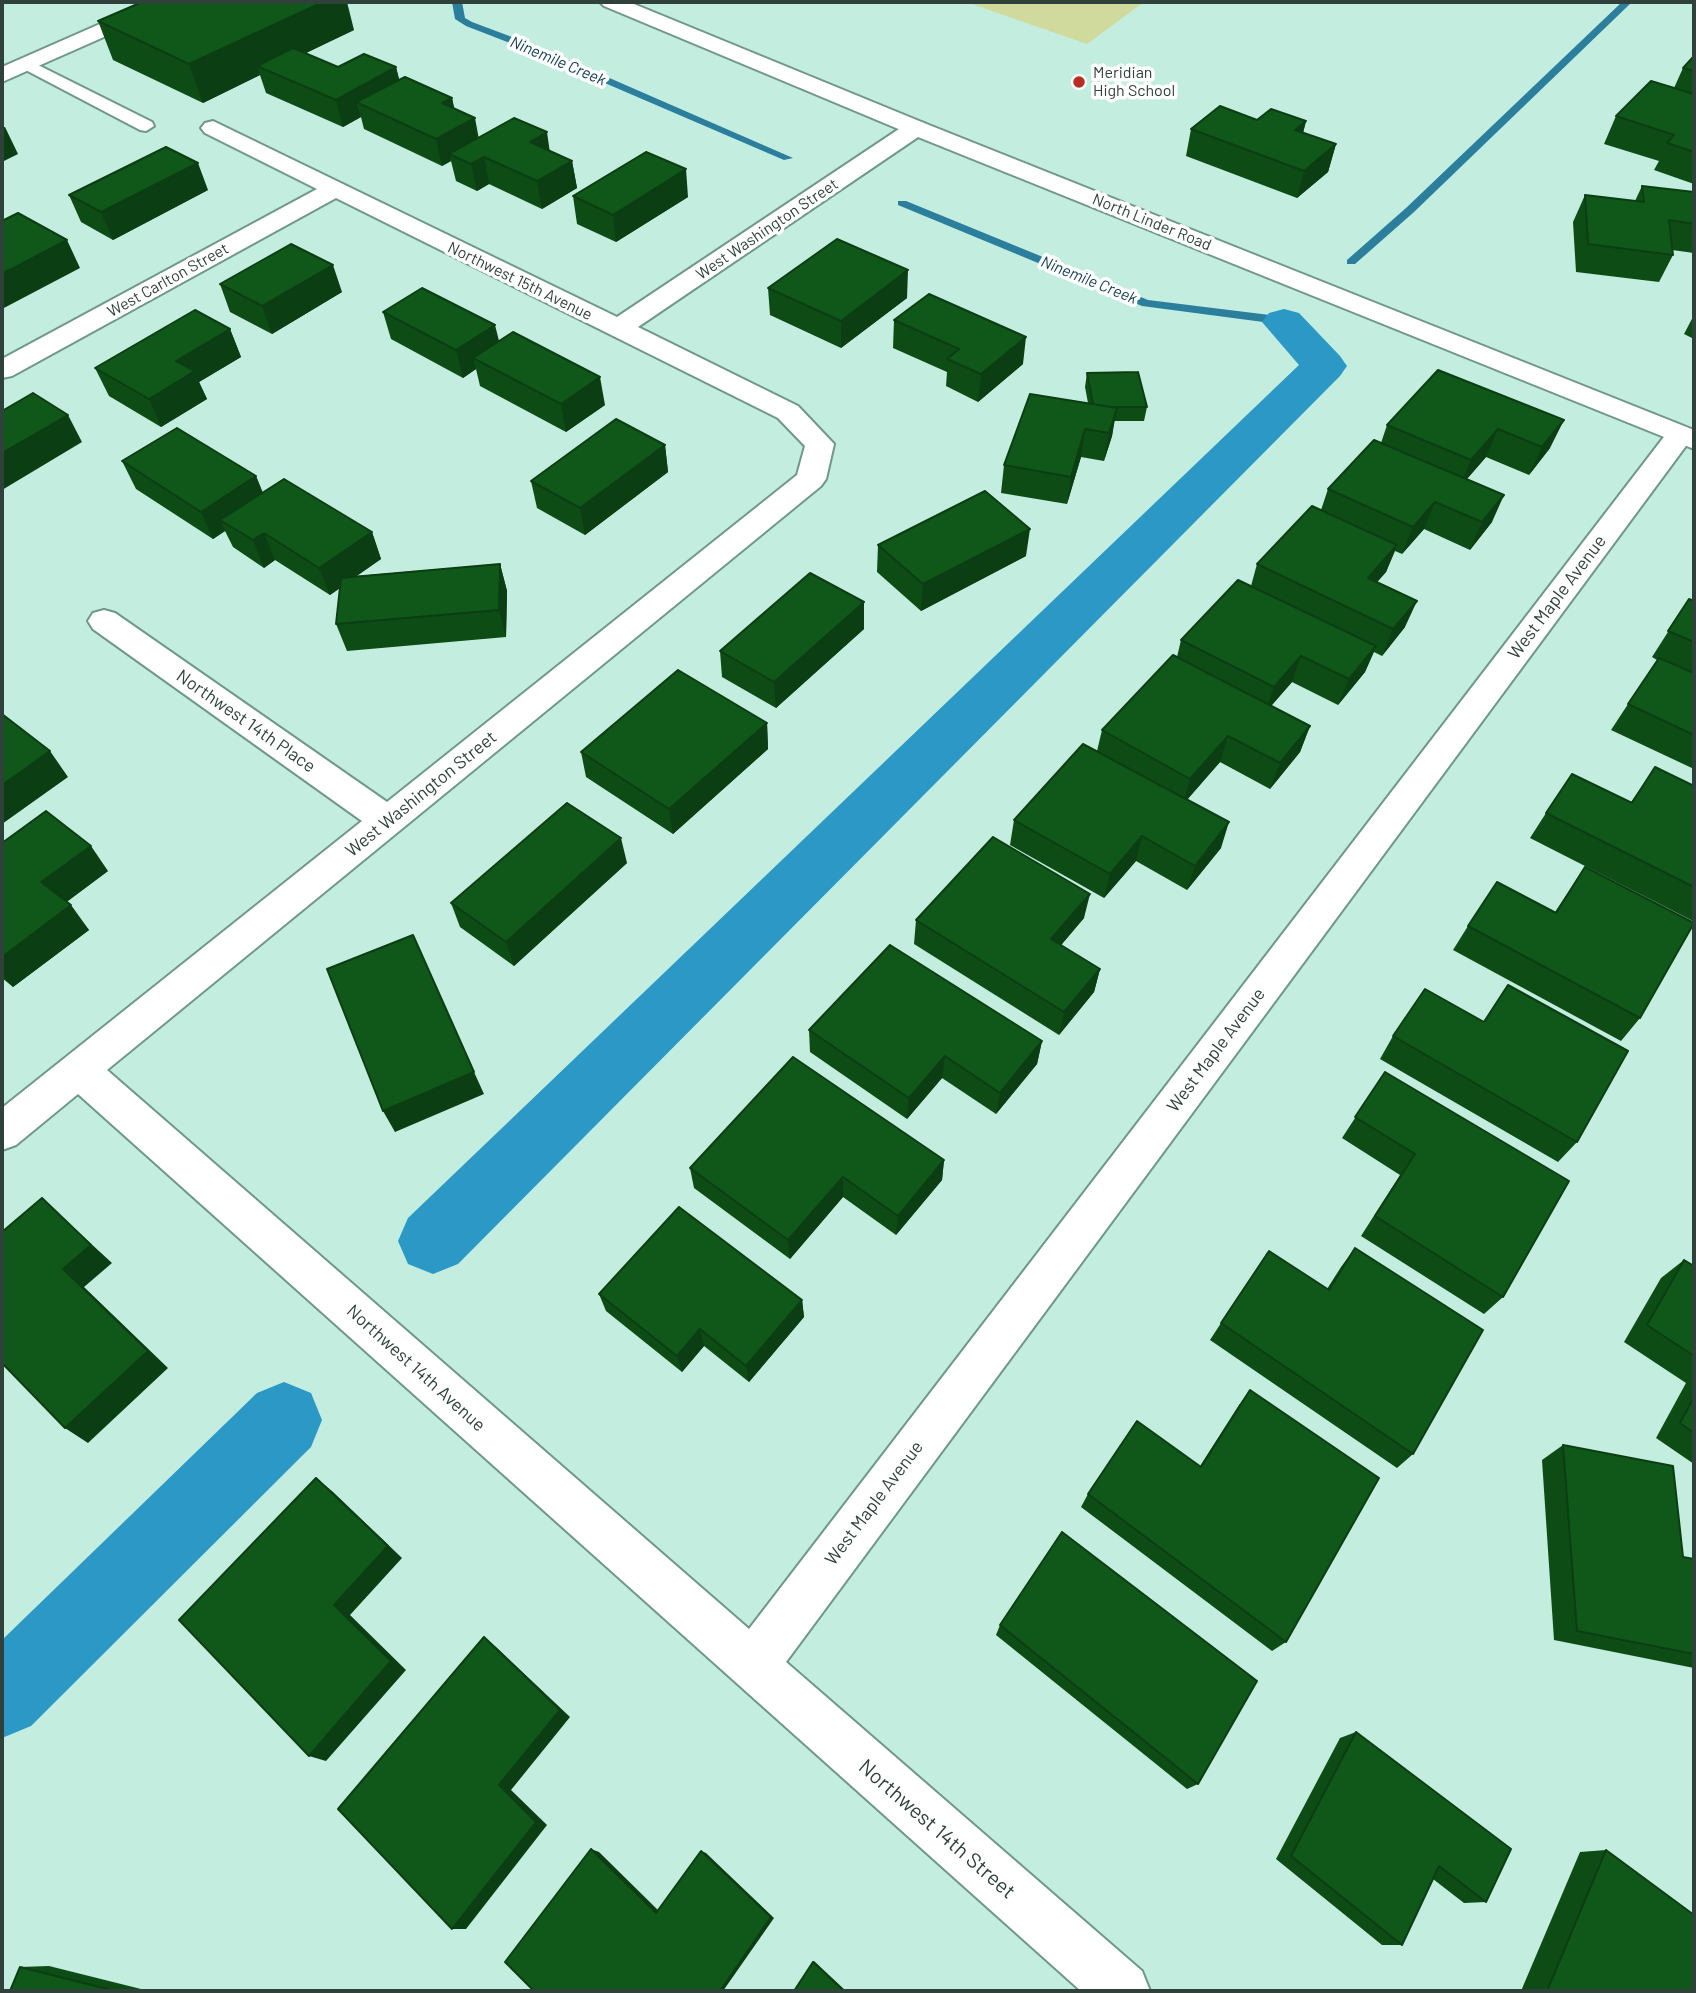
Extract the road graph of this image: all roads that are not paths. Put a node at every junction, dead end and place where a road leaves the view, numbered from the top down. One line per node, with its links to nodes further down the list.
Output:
1 (611, 2): 7 (street, North Linder Road)
2 (152, 4): 3 (street)
3 (26, 64): 4 (street); 5 (lane)
4 (2, 75)
5 (146, 126)
6 (213, 128): 8 (street, Northwest 15th Avenue)
7 (916, 128): 9 (street, West Washington Street); 11 (street, North Linder Road)
8 (335, 189): 9 (street, Northwest 15th Avenue); 10 (street, West Carlton Street)
9 (618, 329): 12 (street, Northwest 15th Avenue)
10 (2, 370)
11 (1687, 438): 17 (street, West Maple Avenue)
12 (820, 444): 14 (street, West Washington Street)
13 (104, 621): 14 (street, Northwest 14th Place)
14 (388, 821): 15 (street, West Washington Street)
15 (79, 1069): 16 (street, West Washington Street); 17 (street, Northwest 14th Avenue)
16 (2, 1132)
17 (752, 1666): 18 (street, Northwest 14th Street)
18 (1122, 1991)

